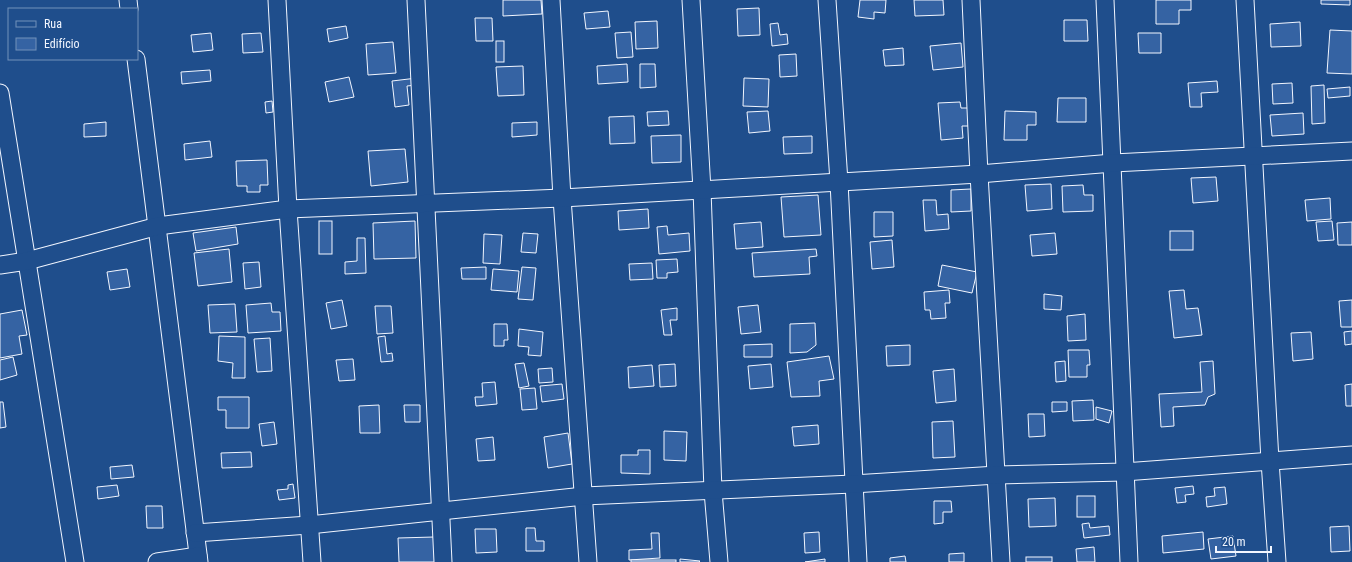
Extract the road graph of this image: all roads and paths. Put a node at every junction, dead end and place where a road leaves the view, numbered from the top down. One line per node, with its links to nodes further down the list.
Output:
1 (277, 0): 19 (street)
2 (416, 0): 18 (street)
3 (551, 0): 17 (street)
4 (691, 0): 16 (street)
5 (827, 0): 15 (street)
6 (972, 0): 14 (street)
7 (1105, 0): 13 (street)
8 (1245, 0): 12 (street)
9 (136, 60): 20 (street)
10 (0, 93): 21 (street)
11 (1352, 151): 12 (street)
12 (1254, 155): 13 (street); 24 (street)
13 (1113, 163): 14 (street); 25 (street)
14 (979, 174): 15 (street); 26 (street)
15 (839, 182): 16 (street); 27 (street)
16 (702, 190): 17 (street); 28 (street)
17 (562, 198): 18 (street); 29 (street)
18 (427, 203): 19 (street); 30 (street)
19 (288, 209): 20 (street); 31 (street)
20 (158, 226): 21 (street); 32 (street)
21 (27, 261): 22 (street); 34 (street)
22 (0, 265)
23 (1352, 455): 24 (street)
24 (1270, 461): 25 (street); 43 (street)
25 (1124, 472): 26 (street); 42 (street)
26 (997, 475): 27 (street); 41 (street)
27 (853, 484): 28 (street); 40 (street)
28 (714, 490): 29 (street); 39 (street)
29 (584, 496): 30 (street); 38 (street)
30 (440, 511): 31 (street); 37 (street)
31 (309, 525): 32 (street); 36 (street)
32 (195, 533): 33 (street)
33 (199, 559): 35 (street)
34 (75, 562)
35 (157, 562)
36 (312, 562)
37 (443, 562)
38 (588, 562)
39 (719, 562)
40 (858, 562)
41 (1001, 562)
42 (1130, 562)
43 (1277, 562)

